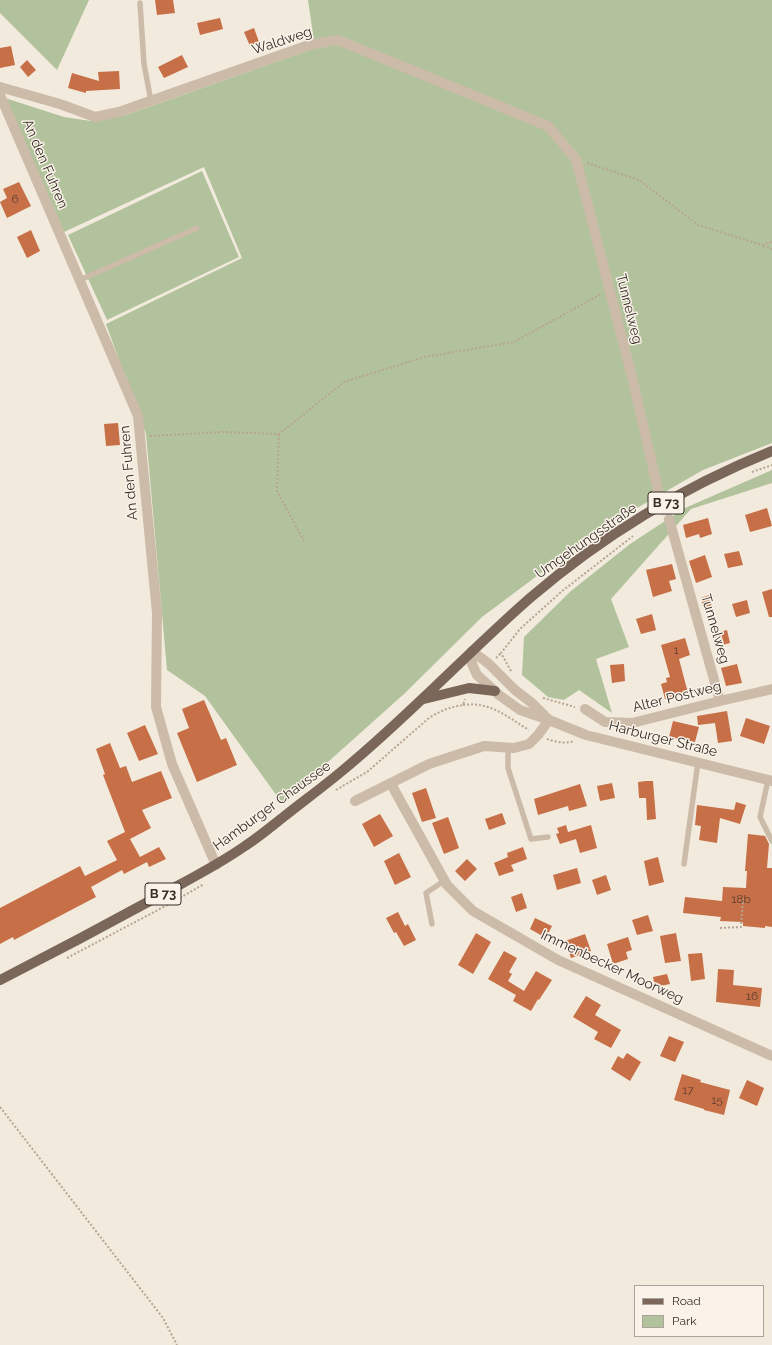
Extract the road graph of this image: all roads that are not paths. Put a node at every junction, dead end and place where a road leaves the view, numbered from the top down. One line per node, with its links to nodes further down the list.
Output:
1 (140, 3): 4 (lane)
2 (0, 87): 4 (street, Waldweg)
3 (0, 95): 7 (street, An den Fuhren)
4 (151, 101): 5 (street, Waldweg)
5 (561, 141): 9 (street, Tunnelweg)
6 (197, 228): 7 (lane)
7 (80, 280): 26 (street, An den Fuhren)
8 (772, 451): 11 (main road, Umgehungsstraße / B 73)
9 (658, 490)
10 (669, 519): 15 (street, Tunnelweg)
11 (472, 651): 13 (street, Harburger Straße); 14 (main road, Hamburger Chaussee / B 73); 17 (street, Harburger Straße)
12 (772, 689): 15 (street, Alter Postweg)
13 (495, 692): 14 (main road); 17 (street, Harburger Straße)
14 (422, 699): 26 (main road, Hamburger Chaussee / B 73)
15 (720, 701): 16 (street, Alter Postweg)
16 (584, 709)
17 (549, 720): 18 (street); 19 (street, Harburger Straße)
18 (508, 747): 21 (street); 23 (lane)
19 (698, 762): 20 (street, Harburger Straße); 25 (lane)
20 (770, 781): 24 (lane)
21 (390, 784): 22 (street); 27 (street, Immenbecker Moorweg)
22 (355, 800)
23 (548, 837)
24 (772, 841)
25 (684, 864)
26 (216, 865): 29 (main road, Hamburger Chaussee / B 73)
27 (444, 881): 28 (lane); 30 (street, Immenbecker Moorweg)
28 (432, 924)
29 (0, 980)
30 (772, 1056)

